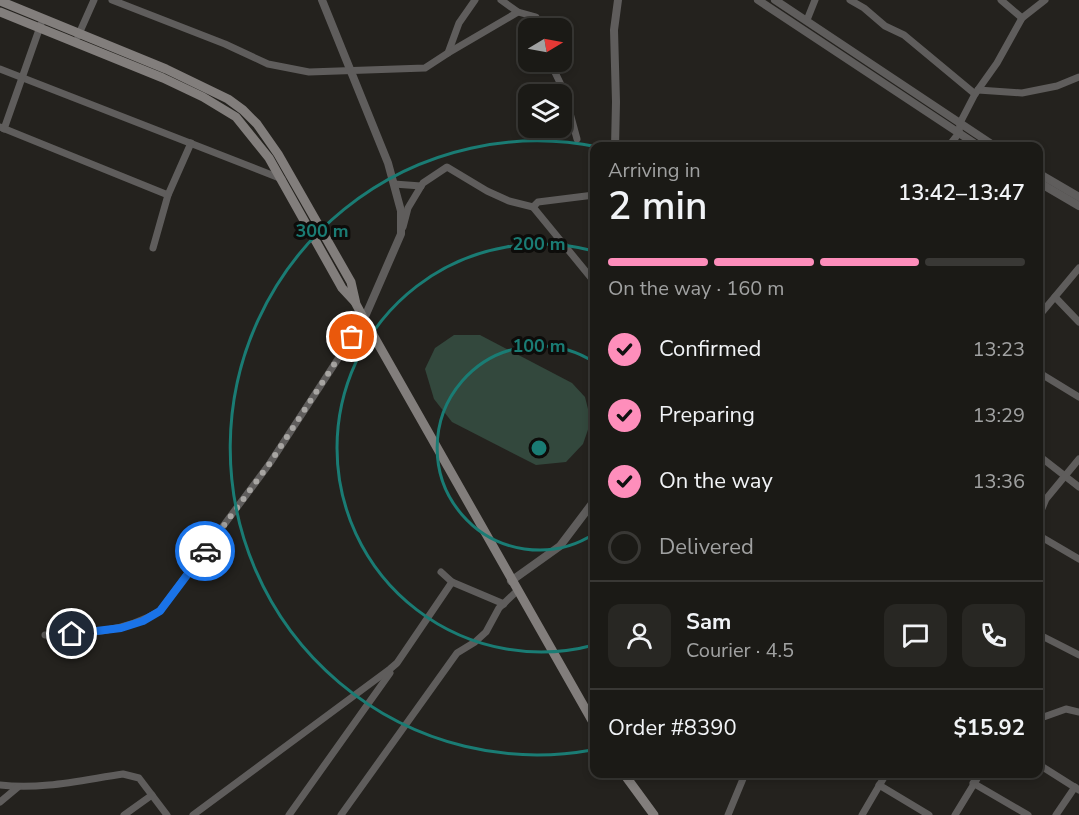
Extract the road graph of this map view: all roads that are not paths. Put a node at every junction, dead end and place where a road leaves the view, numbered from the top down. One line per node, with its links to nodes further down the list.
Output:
1 (94, 0): 20 (street)
2 (112, 0): 23 (street)
3 (322, 0): 23 (street)
4 (475, 0): 21 (street)
5 (501, 0): 15 (street)
6 (618, 0): 32 (street)
7 (759, 0): 30 (street)
8 (776, 0): 18 (street)
9 (815, 0): 18 (street)
10 (850, 0): 27 (street)
11 (1001, 0): 17 (street)
12 (1045, 0): 17 (street)
13 (0, 2): 19 (main road)
14 (0, 12): 19 (main road)
15 (518, 12): 16 (street); 21 (street)
16 (536, 18)
17 (1022, 18): 27 (street)
18 (807, 20): 28 (street)
19 (41, 23): 20 (main road); 26 (street)
20 (77, 38): 38 (main road)
21 (448, 53): 23 (street)
22 (0, 69): 26 (street)
23 (350, 70): 39 (street)
24 (555, 72): 31 (street)
25 (1079, 77): 27 (street)
26 (23, 78): 29 (street); 36 (street)
27 (977, 92): 28 (street)
28 (960, 123): 30 (street); 35 (street)
29 (2, 128): 42 (street)
30 (959, 133): 33 (street); 34 (street)
31 (577, 139)
32 (615, 142)
33 (952, 142)
34 (972, 142)
35 (988, 142)
36 (191, 143): 38 (street); 42 (street)
37 (1043, 176): 44 (street)
38 (285, 177): 53 (main road)
39 (394, 184): 41 (street); 47 (street)
40 (1043, 185): 45 (street)
41 (421, 186): 46 (street); 47 (street)
42 (168, 195): 48 (street)
43 (590, 196): 46 (street)
44 (1079, 198)
45 (1079, 206)
46 (533, 207): 50 (street)
47 (400, 234): 53 (street)
48 (153, 248)
49 (1079, 268): 51 (street)
50 (590, 277)
51 (1055, 297): 52 (street); 54 (street)
52 (1043, 311)
53 (364, 319): 66 (main road); 70 (street)
54 (1079, 322)
55 (1043, 375): 56 (street)
56 (1079, 397)
57 (1043, 458): 59 (street)
58 (1079, 459): 59 (street)
59 (1065, 476): 60 (street); 62 (street)
60 (1079, 487)
61 (590, 506): 66 (street)
62 (1043, 506)
63 (1043, 538): 64 (street)
64 (1079, 559)
65 (441, 573): 67 (street)
66 (511, 581): 68 (main road)
67 (452, 582): 69 (street); 73 (street)
68 (517, 591): 69 (street); 75 (main road)
69 (504, 604): 93 (street)
70 (45, 635)
71 (1043, 637): 72 (street)
72 (1079, 655)
73 (397, 663): 91 (street); 92 (street)
74 (1079, 712): 76 (street)
75 (590, 717)
76 (1043, 717)
77 (1043, 767): 86 (street)
78 (627, 778): 94 (main road)
79 (743, 778): 95 (street)
80 (883, 778): 84 (street)
81 (977, 778): 82 (street)
82 (973, 783): 98 (street); 99 (street)
83 (0, 785): 85 (street)
84 (879, 785): 96 (street); 97 (street)
85 (18, 787): 87 (street); 88 (street)
86 (1077, 788): 100 (street)
87 (152, 795): 89 (street); 90 (street)
88 (0, 802)
89 (124, 815)
90 (167, 815)
91 (193, 815)
92 (289, 815)
93 (341, 815)
94 (654, 815)
95 (728, 815)
96 (862, 815)
97 (928, 815)
98 (955, 815)
99 (1028, 815)
100 (1056, 815)

